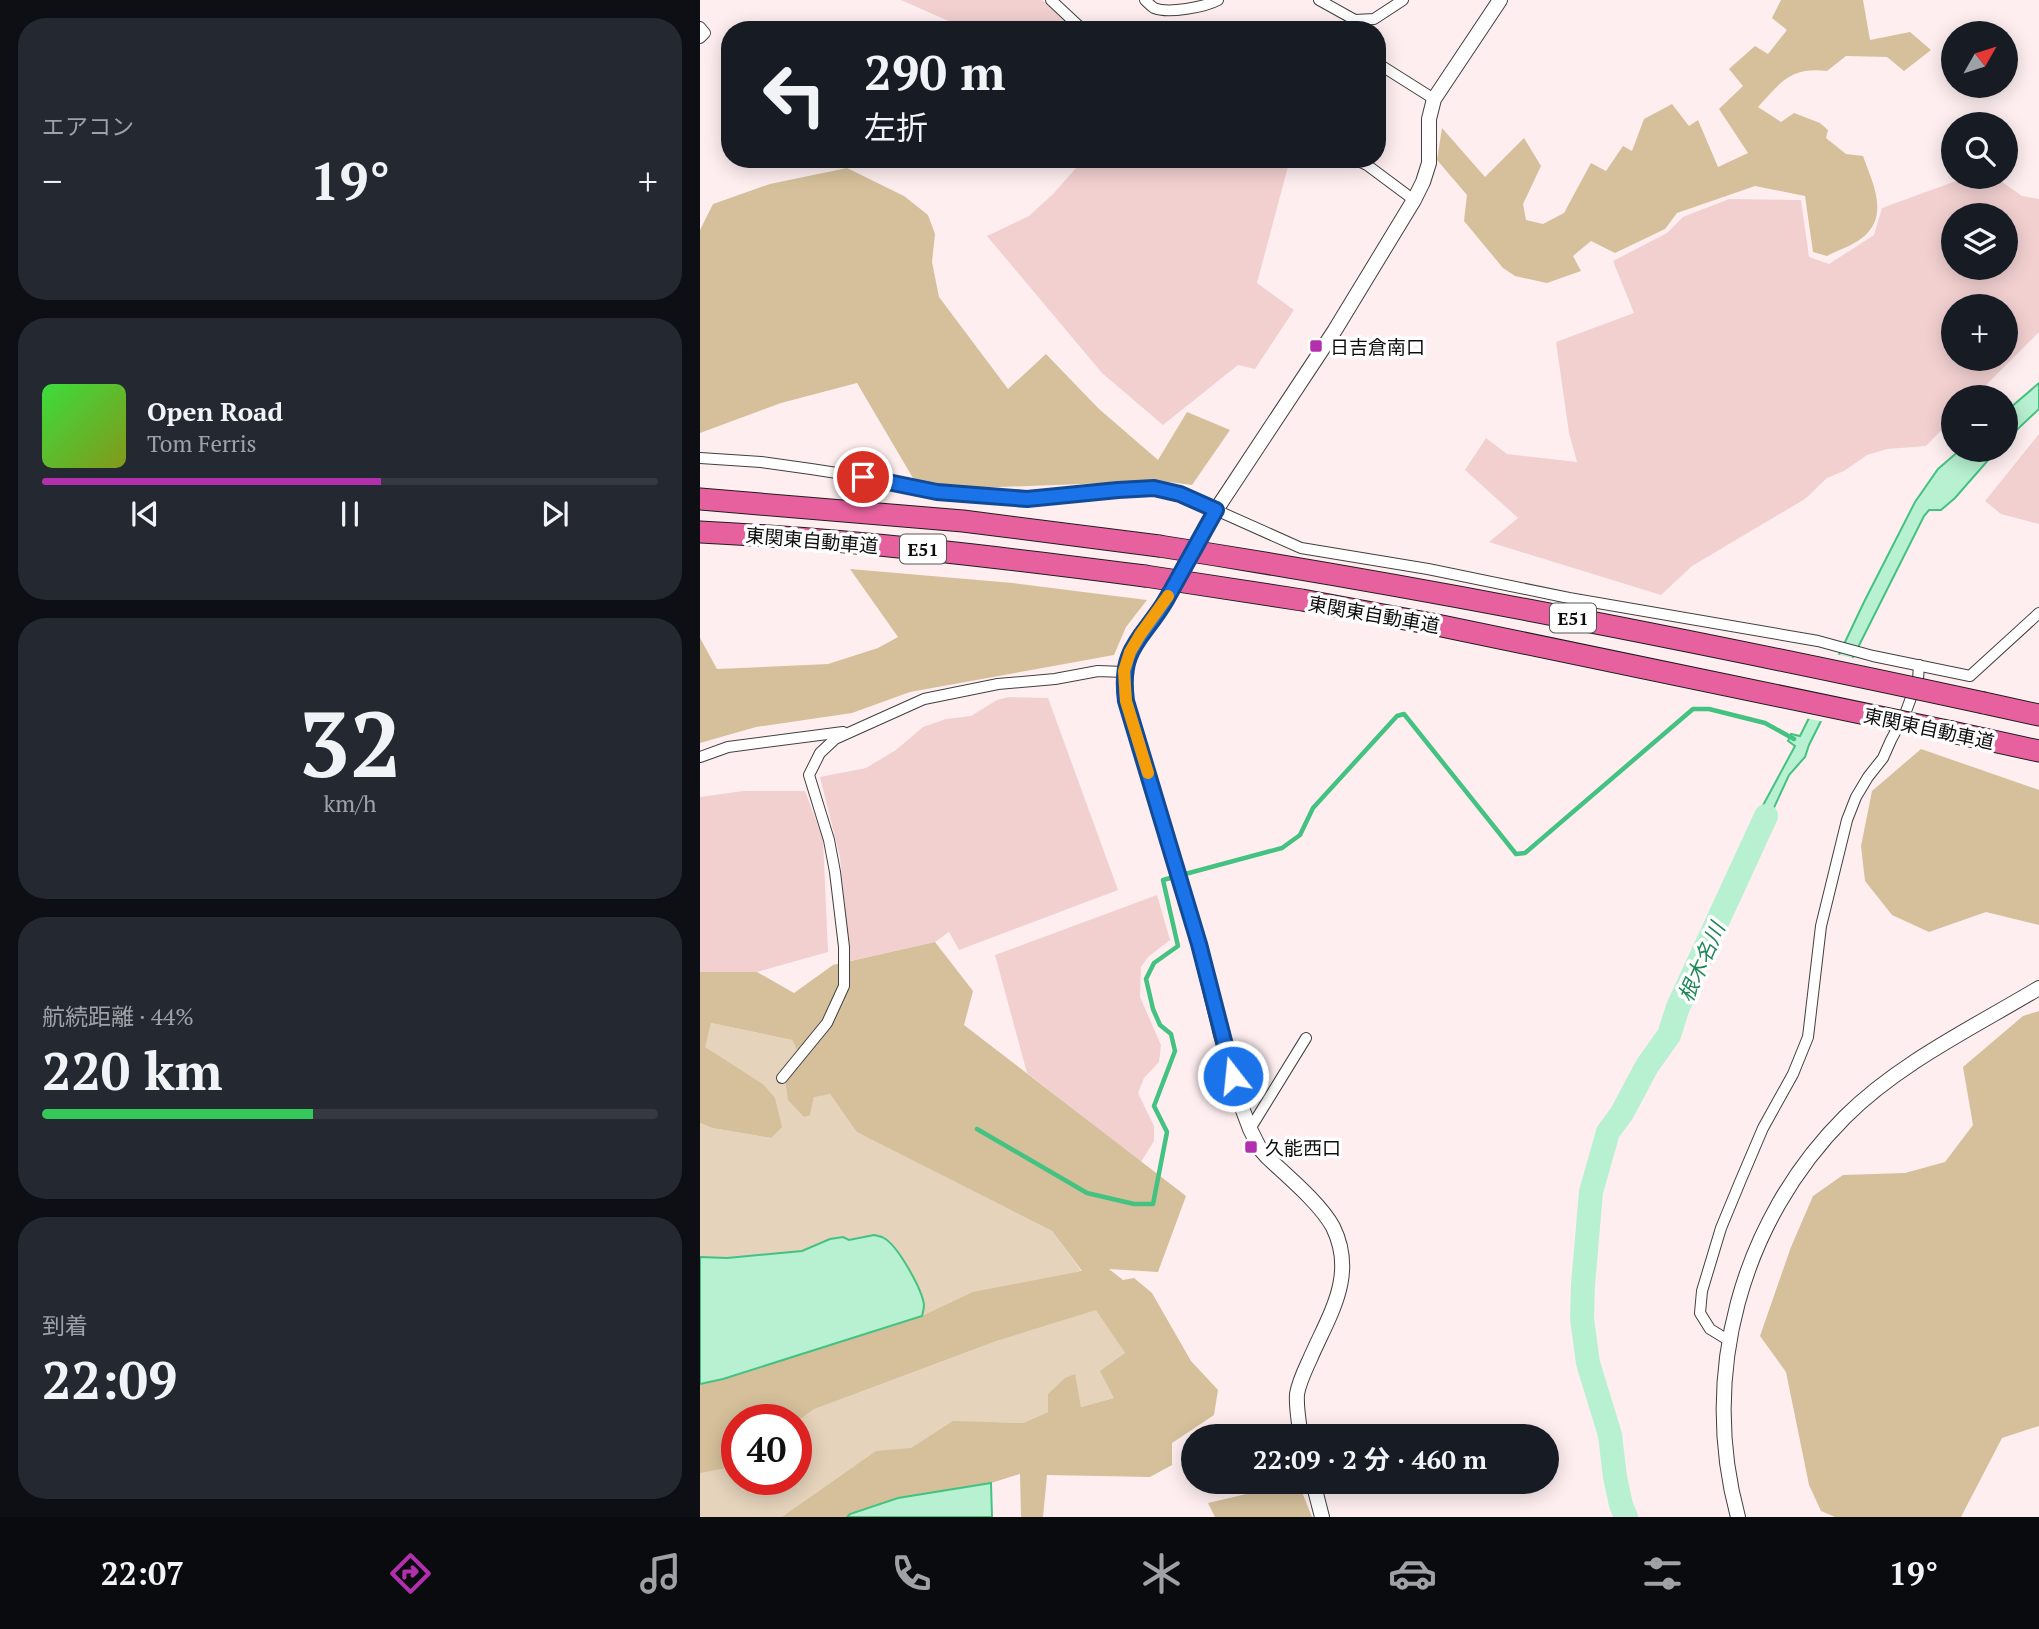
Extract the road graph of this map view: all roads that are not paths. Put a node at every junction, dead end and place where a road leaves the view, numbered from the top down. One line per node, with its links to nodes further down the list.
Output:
1 (1051, 0): 7 (street)
2 (1145, 0): 3 (street)
3 (1218, 0)
4 (1319, 0): 5 (street)
5 (1403, 0)
6 (1500, 0): 11 (street)
7 (1073, 21)
8 (700, 27): 9 (street)
9 (700, 38)
10 (1386, 69): 11 (street)
11 (1434, 99): 13 (street)
12 (1371, 168): 13 (street)
13 (1414, 200): 16 (street)
14 (700, 458): 16 (street)
15 (700, 499): 21 (highway, 東関東自動車道 / E51, bridge)
16 (1216, 510): 19 (street); 20 (street)
17 (700, 532): 23 (highway, 東関東自動車道 / E51, bridge)
18 (2039, 613): 19 (street)
19 (1919, 665): 29 (street)
20 (1124, 671): 22 (street); 28 (street)
21 (2039, 715)
22 (849, 731): 24 (street); 27 (street)
23 (2039, 751)
24 (700, 757)
25 (2039, 988): 29 (street)
26 (1306, 1038): 28 (street)
27 (782, 1078)
28 (1250, 1129): 30 (street)
29 (1728, 1340): 33 (street)
30 (1300, 1424)
31 (1316, 1494): 32 (street)
32 (1322, 1517)
33 (1738, 1517)

